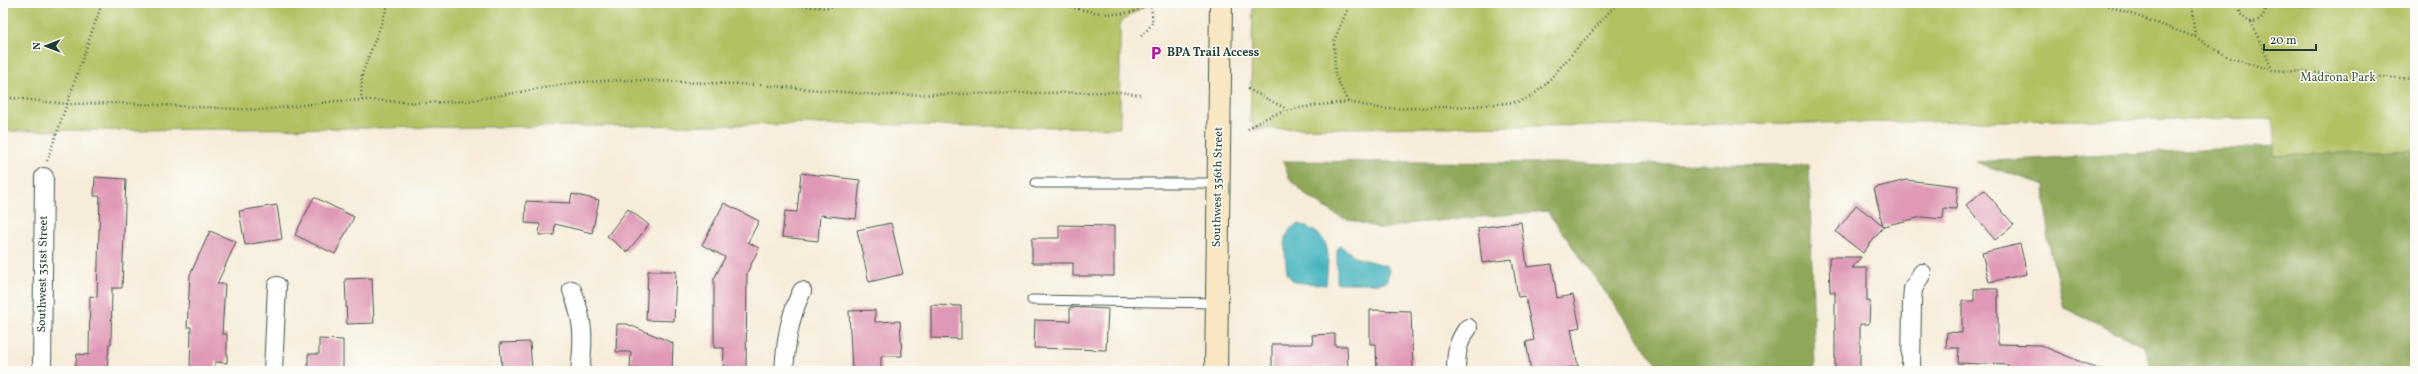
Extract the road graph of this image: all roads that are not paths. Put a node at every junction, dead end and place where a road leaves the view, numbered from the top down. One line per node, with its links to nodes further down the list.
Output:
1 (1221, 3): 4 (main road, Southwest 356th Street)
2 (44, 177): 12 (street, Southwest 351st Street)
3 (1036, 183): 4 (lane)
4 (1218, 183): 10 (main road, Southwest 356th Street)
5 (1922, 273): 18 (street)
6 (277, 286): 13 (street)
7 (572, 290): 14 (street)
8 (802, 291): 15 (street)
9 (1032, 300): 10 (lane)
10 (1217, 303): 16 (main road, Southwest 356th Street)
11 (1468, 328): 17 (street)
12 (42, 371)
13 (273, 371)
14 (580, 371)
15 (784, 371)
16 (1216, 371)
17 (1456, 371)
18 (1911, 371)

